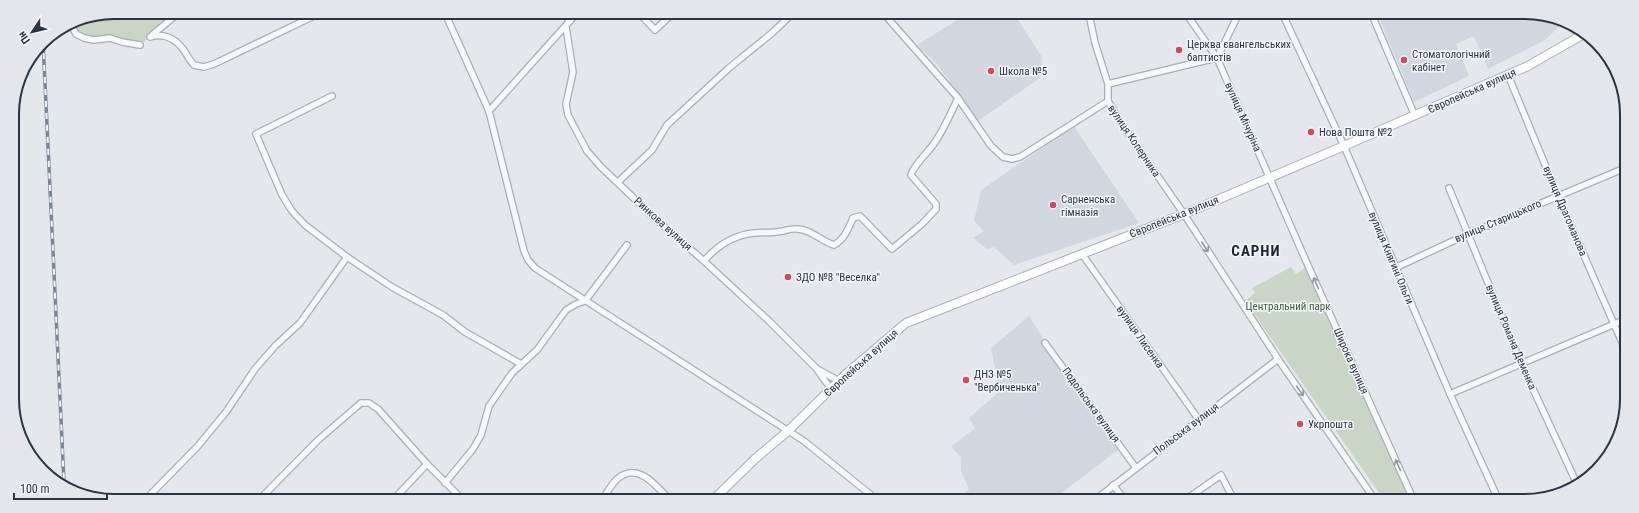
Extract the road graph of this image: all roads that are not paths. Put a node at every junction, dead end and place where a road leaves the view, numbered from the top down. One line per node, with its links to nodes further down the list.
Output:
1 (171, 19): 2 (street)
2 (306, 19)
3 (448, 19): 24 (street)
4 (645, 19): 5 (street)
5 (666, 19)
6 (787, 19): 29 (street)
7 (888, 19): 22 (street)
8 (1090, 19): 20 (street, вулиця Коперника)
9 (1191, 19): 18 (street, вулиця Мічуріна)
10 (1236, 19): 18 (street)
11 (1285, 19): 26 (street, вулиця Княгині Ольги)
12 (1374, 19): 25 (street)
13 (570, 21): 14 (street)
14 (566, 27): 24 (street); 29 (street, Ринкова вулиця)
15 (73, 28): 17 (street)
16 (1580, 36): 19 (main road, Європейська вулиця)
17 (140, 45)
18 (1217, 58): 20 (street); 28 (street, вулиця Мічуріна)
19 (1508, 75): 25 (main road, Європейська вулиця); 31 (street, вулиця Драгоманова)
20 (1108, 84): 23 (street, вулиця Коперника)
21 (332, 96): 36 (street)
22 (958, 98): 23 (street); 37 (street)
23 (1108, 101): 32 (street, вулиця Коперника)
24 (489, 111): 39 (street)
25 (1415, 116): 26 (main road, Європейська вулиця)
26 (1344, 146): 28 (main road, Європейська вулиця); 38 (street, вулиця Княгині Ольги)
27 (1620, 170): 31 (street, вулиця Старицького)
28 (1269, 177): 32 (main road, Європейська вулиця); 71 (street, Широка вулиця, one-way to 28)
29 (618, 182): 37 (street, Ринкова вулиця)
30 (1449, 188): 33 (street, вулиця Романа Деменка)
31 (1558, 196): 33 (street, вулиця Старицького); 41 (street, вулиця Драгоманова)
32 (1184, 214): 35 (main road, Європейська вулиця); 44 (street, one-way to 44)
33 (1468, 234): 38 (street, вулиця Старицького); 46 (street, вулиця Романа Деменка)
34 (627, 245): 39 (street)
35 (1082, 254): 48 (main road, Європейська вулиця); 51 (street, вулиця Лисенка)
36 (347, 257): 45 (street); 58 (street)
37 (704, 261): 47 (street, Ринкова вулиця)
38 (1395, 268): 50 (street, вулиця Княгині Ольги)
39 (585, 301): 45 (street); 52 (street)
40 (1620, 322): 41 (street)
41 (1614, 324): 42 (street, вулиця Драгоманова); 46 (street)
42 (1620, 338)
43 (1045, 343): 54 (street, Подольська вулиця)
44 (1278, 359): 51 (street, Польська вулиця); 70 (street, one-way to 70)
45 (521, 364): 56 (street)
46 (1521, 364): 50 (street); 55 (street, вулиця Романа Деменка)
47 (817, 369): 48 (street, Ринкова вулиця); 49 (street)
48 (839, 381): 49 (main road, Європейська вулиця)
49 (831, 389): 52 (main road, Європейська вулиця)
50 (1450, 394): 72 (street, вулиця Княгині Ольги)
51 (1199, 420): 54 (street, Польська вулиця)
52 (788, 431): 64 (main road, Європейська вулиця); 65 (street)
53 (427, 464): 56 (street); 59 (street); 60 (street)
54 (1136, 468): 57 (street, Польська вулиця)
55 (1575, 480)
56 (445, 483): 61 (street)
57 (1113, 485): 66 (street, Польська вулиця); 67 (street)
58 (151, 494)
59 (265, 494)
60 (399, 494)
61 (457, 494)
62 (607, 494): 63 (street)
63 (664, 494)
64 (719, 494)
65 (870, 494)
66 (1102, 494)
67 (1120, 494)
68 (1194, 494): 69 (street)
69 (1231, 494)
70 (1371, 494)
71 (1411, 494)
72 (1496, 494)

